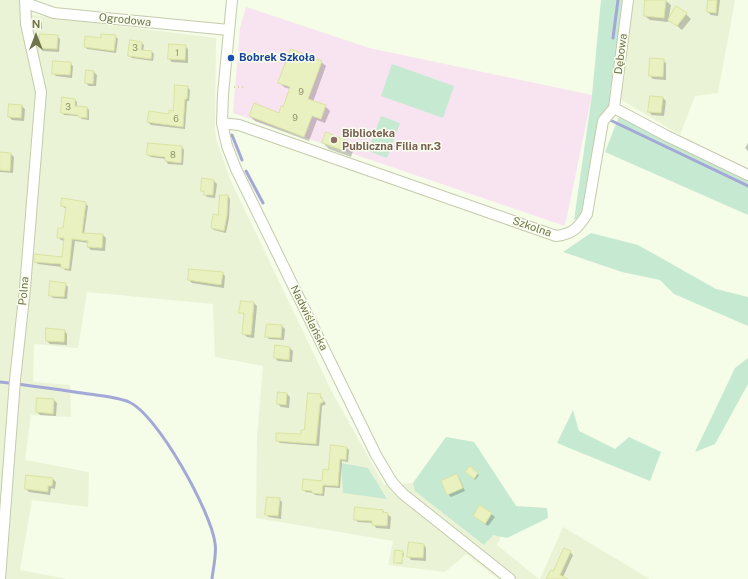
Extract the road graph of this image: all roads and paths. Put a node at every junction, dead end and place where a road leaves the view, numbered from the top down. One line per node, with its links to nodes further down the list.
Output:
1 (232, 0): 4 (street, Nadwiślańska)
2 (628, 0): 7 (street, Dębowa)
3 (26, 2): 4 (street, Ogrodowa); 10 (street, Polna)
4 (229, 30): 8 (street, Nadwiślańska)
5 (235, 87): 6 (path)
6 (246, 87)
7 (614, 108): 8 (street, Szkolna); 9 (street)
8 (222, 123): 11 (street, Nadwiślańska)
9 (748, 175)
10 (0, 579)
11 (510, 579)

